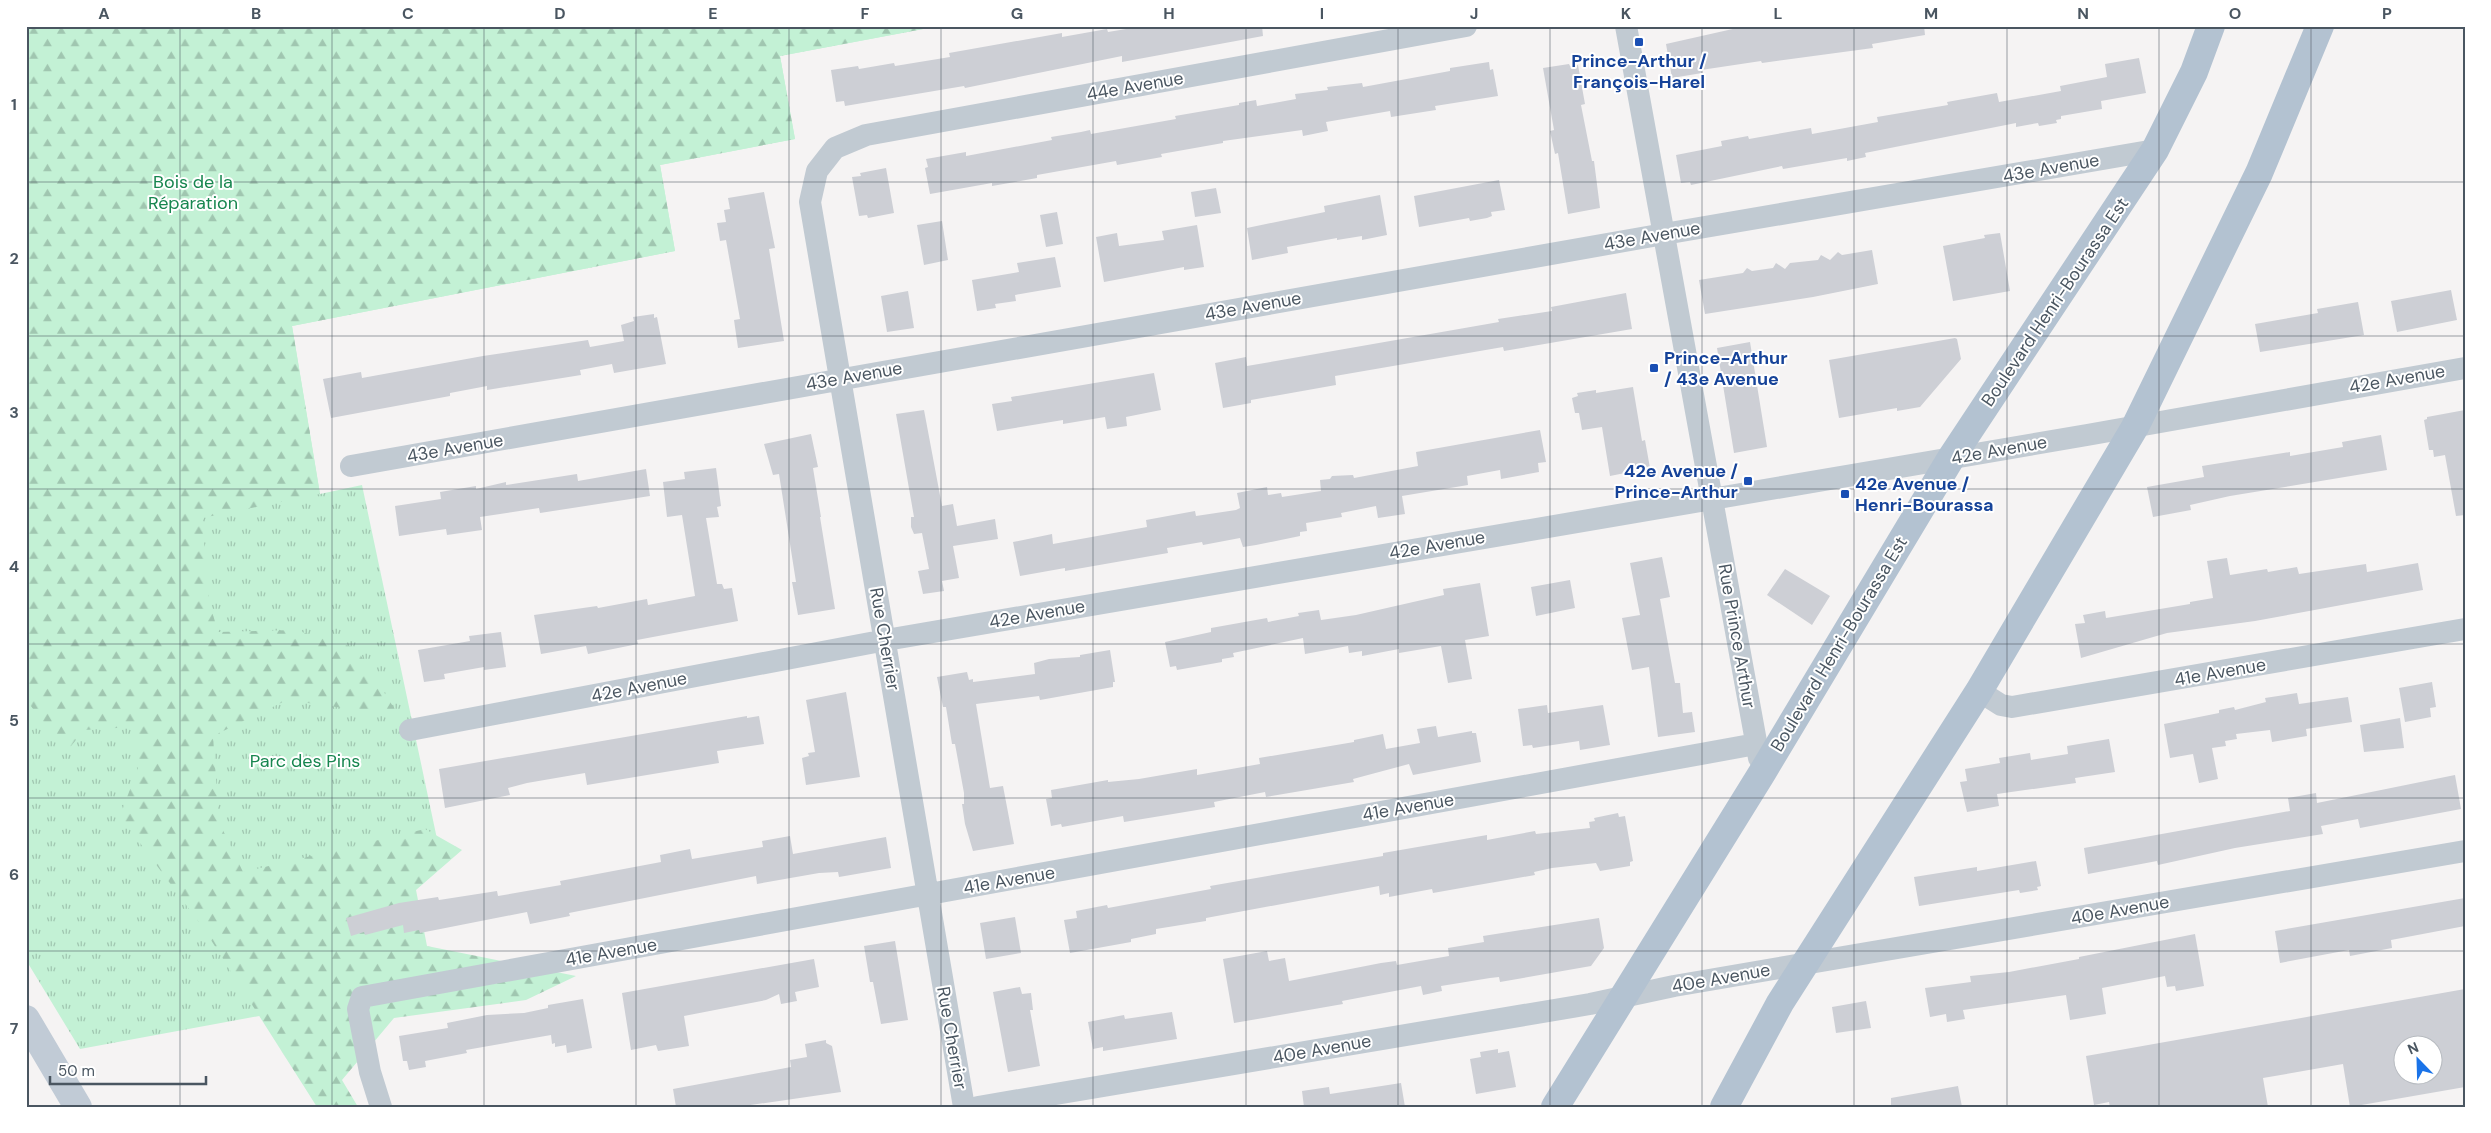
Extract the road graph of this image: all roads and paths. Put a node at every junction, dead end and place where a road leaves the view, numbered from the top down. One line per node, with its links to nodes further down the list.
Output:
1 (1466, 26): 6 (street, 44e Avenue)
2 (1626, 26): 7 (street, Rue Prince Arthur)
3 (2211, 26): 5 (main road, Boulevard Henri-Bourassa Est)
4 (2320, 26): 10 (main road)
5 (2155, 150): 7 (street, 43e Avenue); 11 (main road, Boulevard Henri-Bourassa Est)
6 (817, 171): 9 (street, Rue Cherrier)
7 (1664, 234): 9 (street, 43e Avenue); 13 (street, Rue Prince Arthur)
8 (2465, 368): 10 (street, 42e Avenue)
9 (840, 379): 12 (street, 43e Avenue); 15 (street, Rue Cherrier)
10 (2135, 427): 11 (street, 42e Avenue); 16 (main road)
11 (1950, 458): 13 (street, 42e Avenue); 19 (main road, Boulevard Henri-Bourassa Est)
12 (352, 466)
13 (1712, 498): 15 (street, 42e Avenue); 18 (street, Rue Prince Arthur)
14 (2465, 629): 16 (street, 41e Avenue)
15 (886, 640): 17 (street, 42e Avenue); 21 (street, Rue Cherrier)
16 (1979, 691): 22 (main road)
17 (410, 730)
18 (1756, 744): 19 (street, Rue Prince Arthur); 21 (street, 41e Avenue)
19 (1762, 773): 23 (main road, Boulevard Henri-Bourassa Est)
20 (2465, 851): 22 (street, 40e Avenue)
21 (928, 894): 25 (street, 41e Avenue); 27 (street, Rue Cherrier)
22 (1804, 964): 23 (street, 40e Avenue); 30 (main road)
23 (1626, 996): 28 (street, 40e Avenue); 29 (main road, Boulevard Henri-Bourassa Est)
24 (26, 1020): 26 (main road)
25 (378, 1101)
26 (78, 1107)
27 (964, 1107)
28 (978, 1107)
29 (1555, 1107)
30 (1724, 1107)

